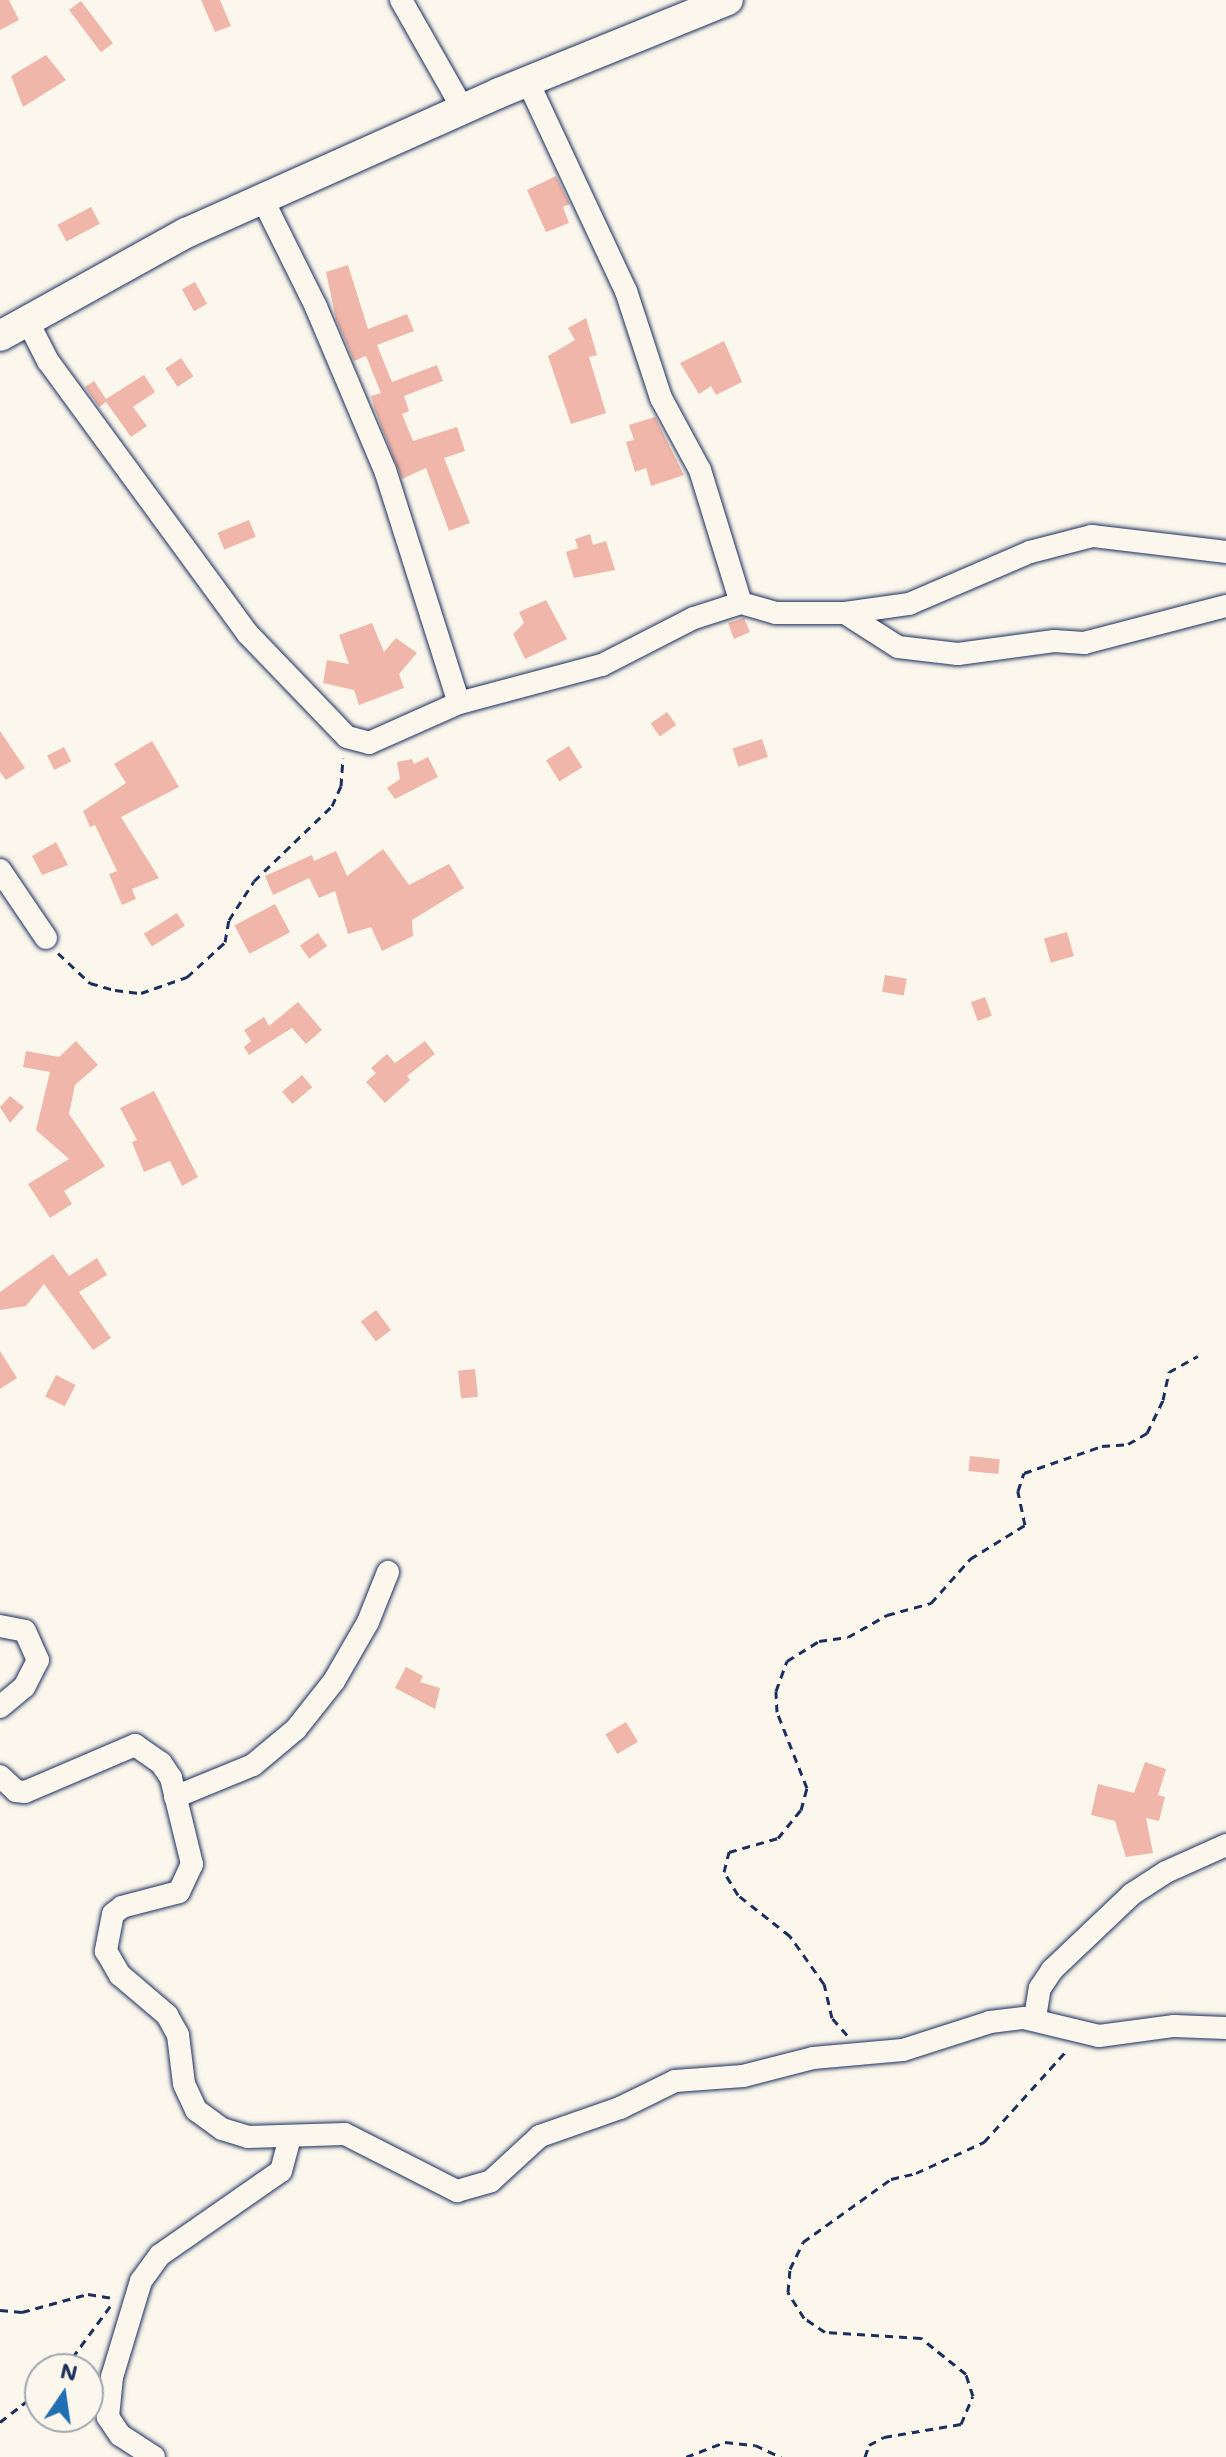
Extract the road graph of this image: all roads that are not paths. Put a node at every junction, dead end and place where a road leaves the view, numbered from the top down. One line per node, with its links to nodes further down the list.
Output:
1 (401, 0): 4 (street)
2 (728, 0): 3 (main road)
3 (528, 82): 4 (main road); 8 (street)
4 (463, 109): 5 (main road)
5 (263, 200): 6 (main road); 11 (street)
6 (9, 326): 11 (street)
7 (1226, 552): 10 (street)
8 (741, 603): 10 (street); 11 (street)
9 (1226, 606): 10 (street)
10 (845, 613)
11 (459, 703)
12 (0, 870): 13 (street)
13 (46, 938)
14 (388, 1572): 18 (street)
15 (0, 1626): 16 (street)
16 (0, 1707)
17 (5, 1789): 18 (street)
18 (175, 1797): 22 (street)
19 (1226, 1845): 20 (street)
20 (1035, 2018): 21 (street); 22 (street)
21 (1226, 2028)
22 (290, 2137): 23 (street)
23 (154, 2457)

